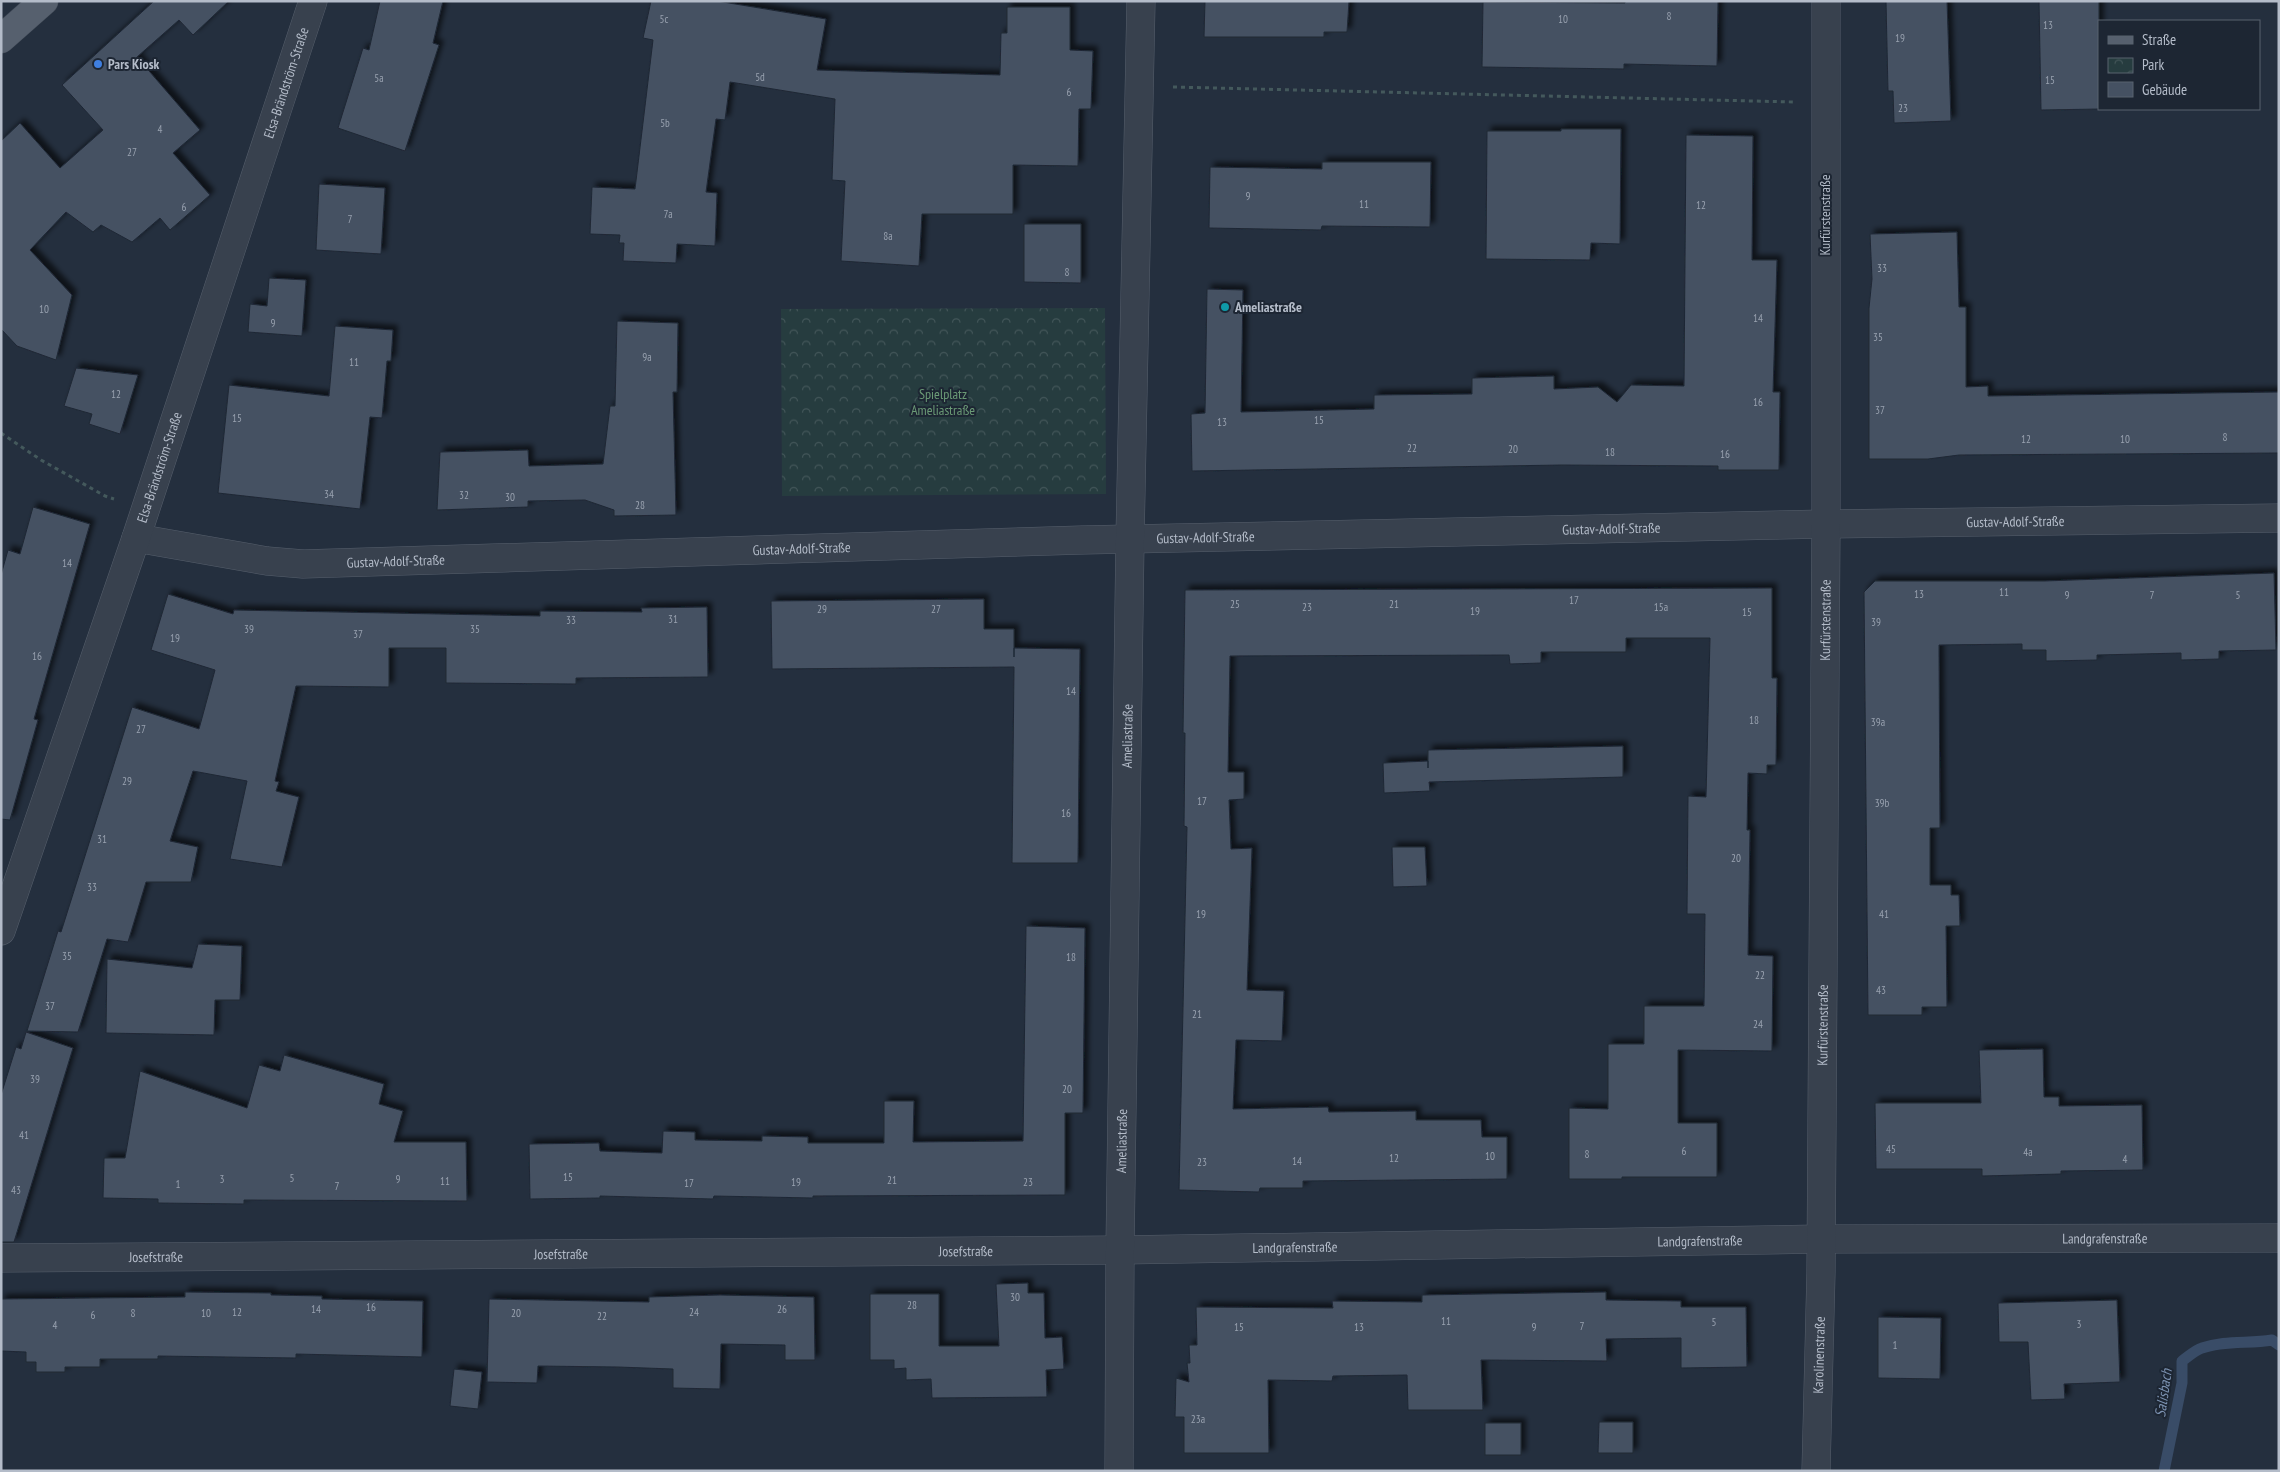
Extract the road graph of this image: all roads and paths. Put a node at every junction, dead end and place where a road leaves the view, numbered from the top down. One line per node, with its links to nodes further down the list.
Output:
1 (44, 1): 5 (main road)
2 (313, 1): 9 (street, Elsa-Brändström-Straße)
3 (1141, 1): 6 (street, Ameliastraße)
4 (1826, 1): 7 (street, Kurfürstenstraße)
5 (1, 39)
6 (1140, 86): 7 (path); 13 (street, Ameliastraße)
7 (1825, 103): 11 (street, Kurfürstenstraße)
8 (1, 433): 9 (path)
9 (146, 508): 12 (street, Elsa-Brändström-Straße)
10 (2279, 518): 11 (street, Gustav-Adolf-Straße)
11 (1826, 524): 13 (street, Gustav-Adolf-Straße); 16 (street, Kurfürstenstraße)
12 (136, 538): 13 (street, Gustav-Adolf-Straße); 14 (street, Elsa-Brändström-Straße)
13 (1130, 540): 17 (street, Ameliastraße)
14 (1, 931)
15 (2279, 1238): 16 (street, Landgrafenstraße)
16 (1820, 1239): 17 (street, Landgrafenstraße); 20 (street, Karolinenstraße)
17 (1120, 1250): 18 (street, Josefstraße); 19 (street, Ameliastraße)
18 (1, 1258)
19 (1119, 1471)
20 (1816, 1471)

